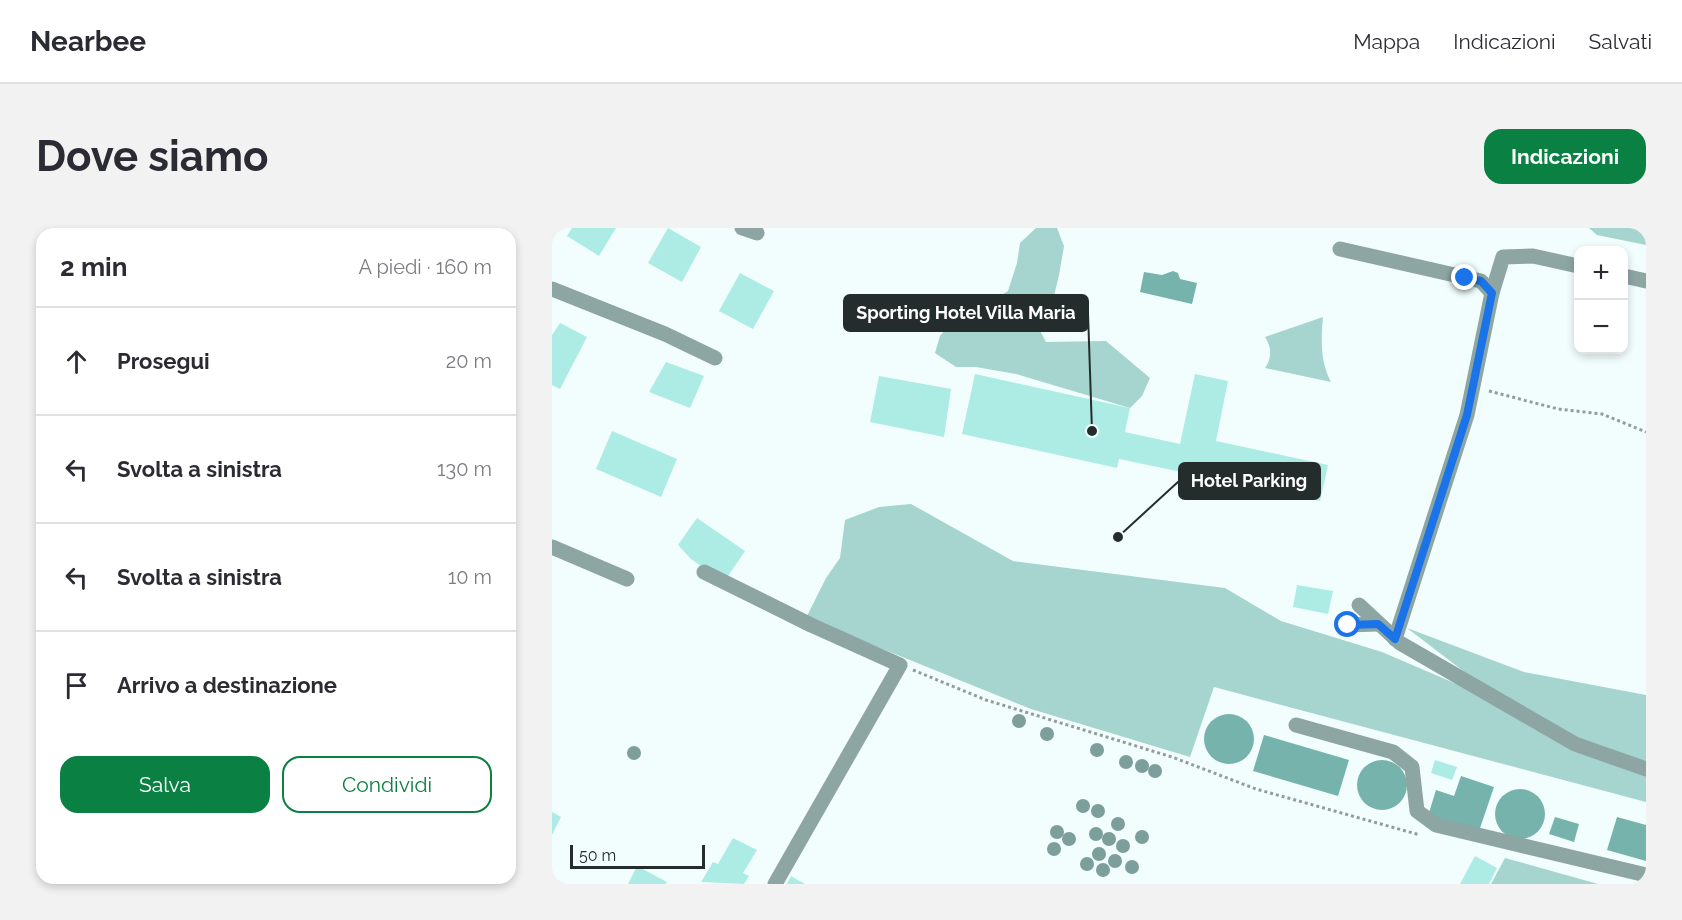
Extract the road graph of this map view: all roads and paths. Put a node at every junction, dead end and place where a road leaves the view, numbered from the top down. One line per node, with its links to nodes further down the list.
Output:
1 (1340, 249): 6 (street)
2 (1574, 265): 6 (street)
3 (1628, 277): 4 (street)
4 (1646, 281)
5 (552, 289): 7 (street)
6 (1492, 293): 8 (street)
7 (715, 358)
8 (1473, 387): 9 (path); 16 (street)
9 (1646, 432)
10 (552, 547): 12 (street)
11 (704, 572): 17 (street)
12 (627, 579)
13 (1359, 605): 14 (street)
14 (1378, 624): 15 (street); 16 (street)
15 (1348, 625)
16 (1395, 639): 19 (street)
17 (900, 665): 20 (path); 22 (street)
18 (1296, 725): 21 (street)
19 (1646, 769)
20 (1421, 835)
21 (1646, 875)
22 (775, 884)

